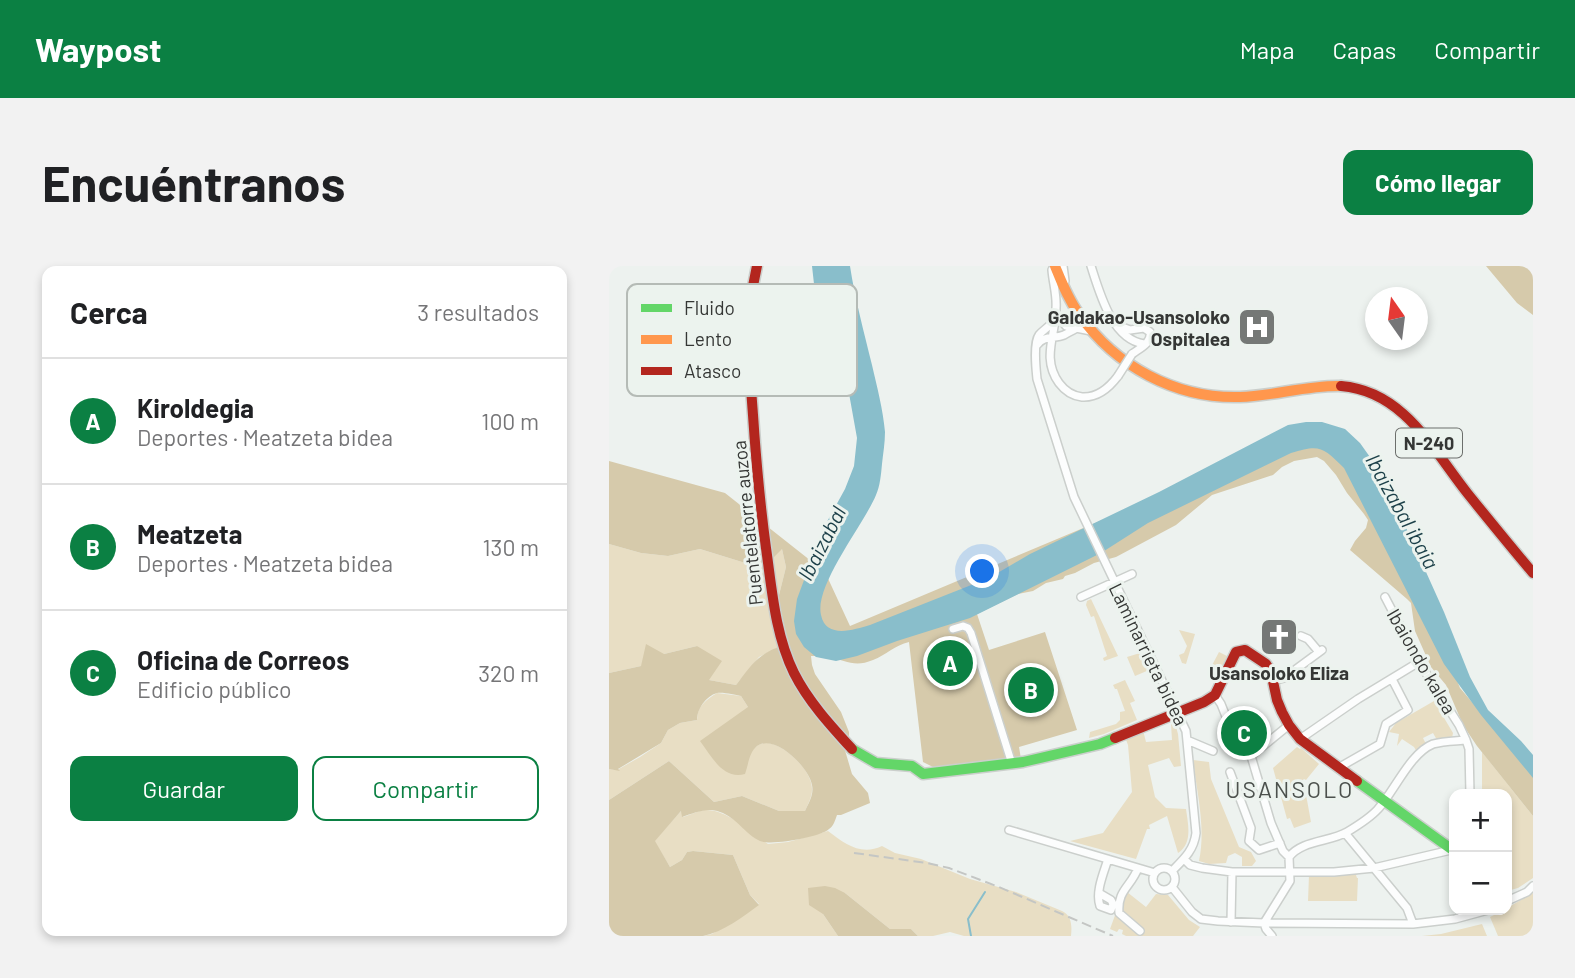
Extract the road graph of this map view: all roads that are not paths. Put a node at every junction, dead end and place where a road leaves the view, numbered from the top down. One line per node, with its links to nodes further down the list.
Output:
1 (757, 266): 4 (main road, Puentelatorre auzoa)
2 (1057, 266): 5 (main road, N-240); 5 (main road, N-240); 6 (street)
3 (1091, 266): 7 (street)
4 (753, 284)
5 (1071, 302): 10 (main road, N-240)
6 (1056, 317): 8 (street); 11 (street)
7 (1117, 325): 9 (street); 13 (street)
8 (1075, 329): 10 (street); 12 (street)
9 (1139, 329): 13 (street); 14 (street)
10 (1091, 331): 18 (main road, N-240)
11 (1047, 335): 12 (street); 16 (street); 20 (street, Laminarrieta bidea)
12 (1062, 336): 16 (street)
13 (1136, 340): 14 (street); 15 (street)
14 (1145, 344): 15 (street)
15 (1132, 354): 16 (street, bridge)
16 (1050, 357)
17 (752, 396): 36 (main road, Puentelatorre auzoa)
18 (1533, 573)
19 (1132, 574): 20 (street)
20 (1114, 582): 21 (street); 29 (street, Laminarrieta bidea)
21 (1081, 597)
22 (1385, 597): 25 (street, Ibaiondo kalea)
23 (953, 629): 36 (street)
24 (1301, 636): 27 (street)
25 (1419, 662): 26 (street); 33 (street, Ibaiondo kalea)
26 (1392, 679): 31 (street); 37 (street)
27 (1273, 681): 28 (main road); 30 (main road)
28 (1215, 695): 29 (main road); 35 (street)
29 (1177, 713): 32 (street, Laminarrieta bidea); 36 (main road)
30 (1289, 725): 31 (main road); 35 (street)
31 (1300, 739): 37 (main road)
32 (1187, 740): 34 (street); 48 (street, Laminarrieta bidea)
33 (1466, 740): 39 (street, Ibaiondo kalea); 40 (street)
34 (1213, 751)
35 (1251, 756): 43 (street)
36 (1012, 764)
37 (1338, 768): 40 (main road)
38 (1230, 772): 43 (street)
39 (1470, 789)
40 (1384, 802): 42 (street); 44 (main road)
41 (1009, 830): 47 (street)
42 (1345, 833): 46 (street); 50 (street)
43 (1280, 844): 46 (street)
44 (1449, 847)
45 (1449, 851): 50 (street)
46 (1289, 857): 54 (street)
47 (1108, 859): 49 (street); 57 (street)
48 (1184, 859): 51 (street, Laminarrieta bidea); 52 (street)
49 (1138, 868): 53 (street); 63 (street)
50 (1374, 868): 54 (street); 61 (street)
51 (1173, 871): 53 (street); 56 (street)
52 (1232, 872): 54 (street); 60 (street)
53 (1155, 873): 56 (street)
54 (1291, 873): 62 (street)
55 (1533, 886): 58 (street)
56 (1172, 887): 60 (street)
57 (1099, 893)
58 (1512, 899)
59 (1469, 915): 61 (street)
60 (1231, 922): 62 (street)
61 (1413, 924): 62 (street)
62 (1265, 926): 64 (street)
63 (1140, 931)
64 (1272, 936)

